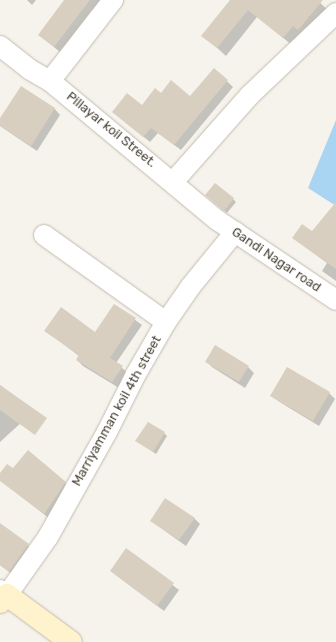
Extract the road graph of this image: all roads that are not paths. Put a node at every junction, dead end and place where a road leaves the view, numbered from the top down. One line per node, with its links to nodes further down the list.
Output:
1 (112, 0): 4 (street)
2 (336, 13): 5 (street)
3 (0, 46): 4 (street, Pillayar koil Street.)
4 (50, 81): 5 (street, Pillayar koil Street.)
5 (173, 182): 6 (street, Pillayar koil Street.)
6 (217, 220): 7 (street, Gandi Nagar road)
7 (235, 232): 9 (street, Gandi Nagar road); 10 (street, Marriyamman koil 4th street)
8 (44, 234): 10 (street)
9 (336, 300)
10 (166, 322): 11 (street, Marriyamman koil 4th street)
11 (2, 596): 12 (street)
12 (71, 642)

